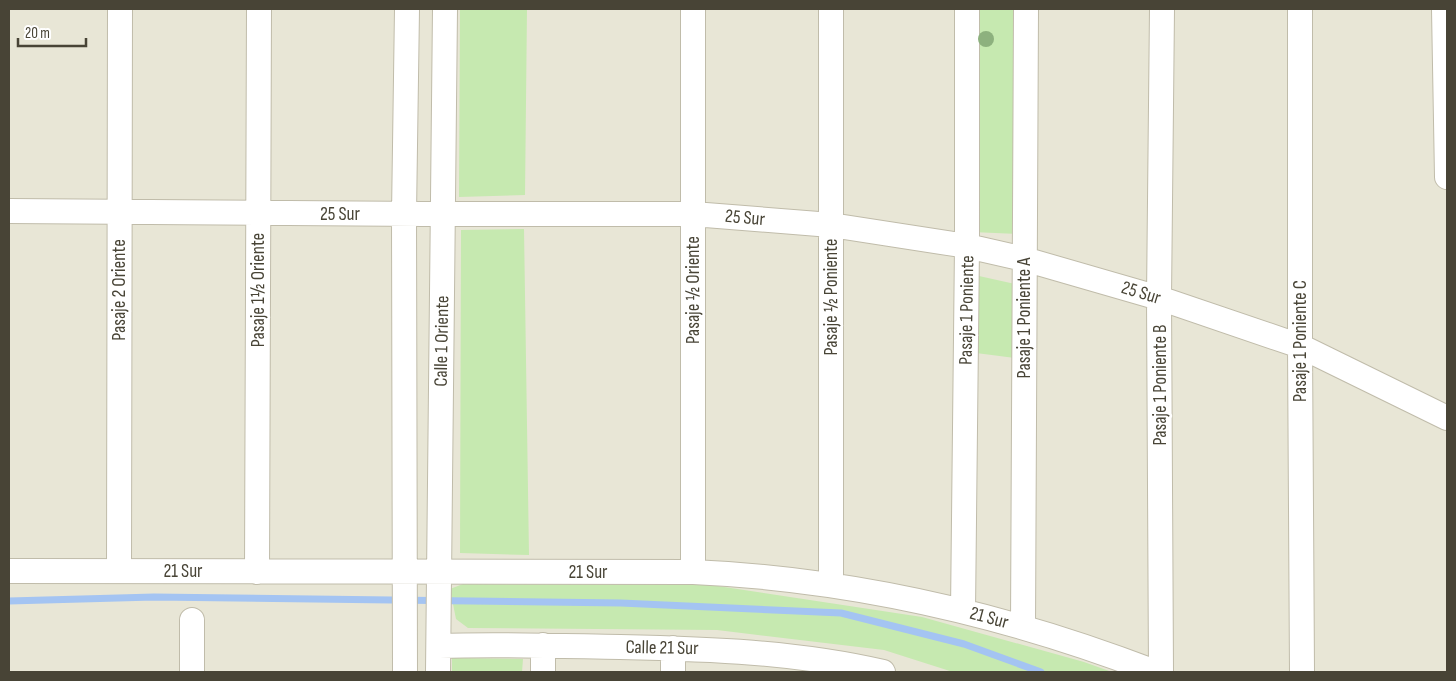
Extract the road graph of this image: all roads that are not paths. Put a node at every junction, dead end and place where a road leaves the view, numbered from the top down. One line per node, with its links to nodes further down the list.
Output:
1 (120, 9): 14 (street, Pasaje 2 Oriente)
2 (259, 9): 15 (street, Pasaje 1½ Oriente)
3 (406, 9): 16 (street, Calle 1 Oriente)
4 (445, 9): 17 (street, Calle 1 Oriente)
5 (693, 9): 18 (street, Pasaje ½ Oriente)
6 (831, 9): 19 (street, Pasaje ½ Poniente)
7 (967, 9): 20 (street, Pasaje 1 Poniente)
8 (1026, 9): 21 (street, Pasaje 1 Poniente A)
9 (1162, 9): 22 (street, Pasaje 1 Poniente B)
10 (1300, 9): 23 (street, Pasaje 1 Poniente C)
11 (1445, 10): 12 (street)
12 (1447, 177)
13 (9, 211): 14 (street, 25 Sur)
14 (120, 212): 15 (street, 25 Sur); 26 (street, Pasaje 2 Oriente)
15 (259, 213): 16 (street, 25 Sur); 27 (street, Pasaje 1½ Oriente)
16 (404, 214): 17 (street, 25 Sur); 30 (street, Calle 1 Oriente)
17 (443, 214): 18 (street, 25 Sur); 31 (street, Calle 1 Oriente)
18 (693, 214): 19 (street, 25 Sur); 28 (street, Pasaje ½ Oriente)
19 (831, 225): 20 (street, 25 Sur); 29 (street, Pasaje ½ Poniente)
20 (967, 246): 21 (street, 25 Sur); 32 (street, Pasaje 1 Poniente)
21 (1024, 259): 22 (street, 25 Sur); 34 (street, Pasaje 1 Poniente A)
22 (1159, 298): 23 (street, 25 Sur); 45 (street, Pasaje 1 Poniente B)
23 (1300, 346): 24 (street, 25 Sur); 46 (street, Pasaje 1 Poniente C)
24 (1447, 418)
25 (9, 570): 26 (street, 21 Sur)
26 (119, 571): 27 (street, 21 Sur)
27 (257, 572): 30 (street, 21 Sur)
28 (693, 572): 29 (street, 21 Sur); 31 (street, 21 Sur)
29 (831, 585): 32 (street, 21 Sur)
30 (405, 591): 31 (street, 21 Sur); 39 (street, Calle 1 Oriente)
31 (439, 591): 36 (street, Calle 1 Oriente)
32 (963, 611): 34 (street, 21 Sur)
33 (192, 620): 38 (street)
34 (1023, 627): 44 (street, 21 Sur)
35 (543, 645): 36 (street, Calle 21 Sur); 37 (street, Calle 21 Sur); 41 (street)
36 (439, 646): 40 (street, Calle 1 Oriente)
37 (673, 648): 42 (street); 43 (street, Calle 21 Sur)
38 (192, 672)
39 (405, 672)
40 (438, 672)
41 (543, 672)
42 (673, 672)
43 (880, 672)
44 (1155, 672)
45 (1161, 672)
46 (1302, 672)

